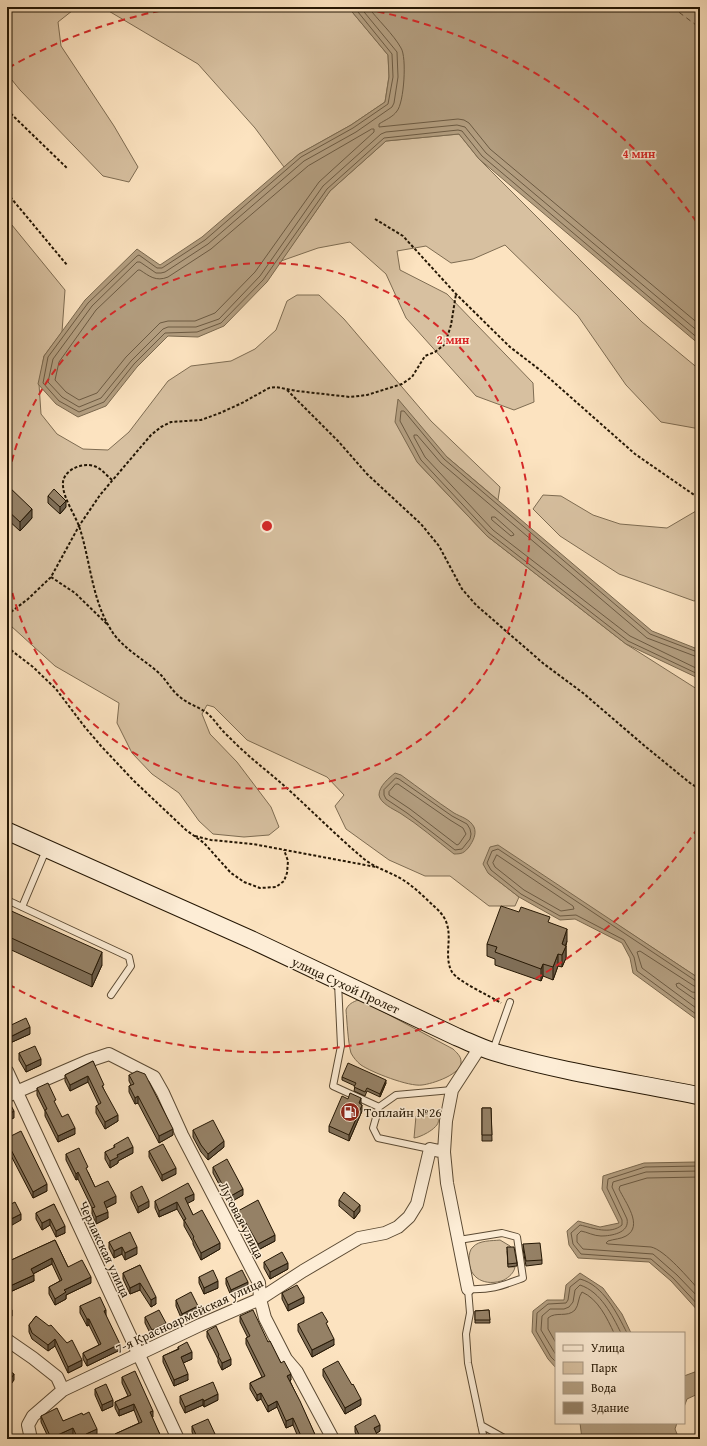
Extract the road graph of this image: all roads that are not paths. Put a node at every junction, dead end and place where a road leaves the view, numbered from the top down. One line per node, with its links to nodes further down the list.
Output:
1 (7, 831): 2 (main road, улица Сухой Пролет)
2 (47, 848): 4 (lane); 5 (main road, улица Сухой Пролет)
3 (7, 900): 4 (lane)
4 (22, 907): 6 (lane)
5 (338, 981): 8 (main road, улица Сухой Пролет); 13 (lane)
6 (111, 995)
7 (510, 1002): 8 (lane)
8 (486, 1049): 10 (street); 12 (main road, улица Сухой Пролет)
9 (7, 1071): 11 (street, Черлакская улица)
10 (452, 1090): 13 (lane); 15 (street)
11 (12, 1094): 18 (street, Луговая улица); 20 (street, Черлакская улица)
12 (700, 1096)
13 (379, 1107): 14 (lane)
14 (430, 1149): 15 (street); 18 (street, 7-я Красноармейская улица)
15 (444, 1152): 16 (street)
16 (459, 1240): 17 (street); 17 (lane)
17 (468, 1289): 22 (lane)
18 (260, 1299): 20 (street, 7-я Красноармейская улица); 25 (street, Луговая улица)
19 (7, 1340): 21 (street)
20 (139, 1354): 21 (street, 7-я Красноармейская улица); 24 (street, Черлакская улица)
21 (63, 1390): 23 (street, 7-я Красноармейская улица)
22 (481, 1425): 26 (lane); 27 (lane)
23 (31, 1439)
24 (178, 1439)
25 (333, 1439)
26 (484, 1439)
27 (506, 1439)

